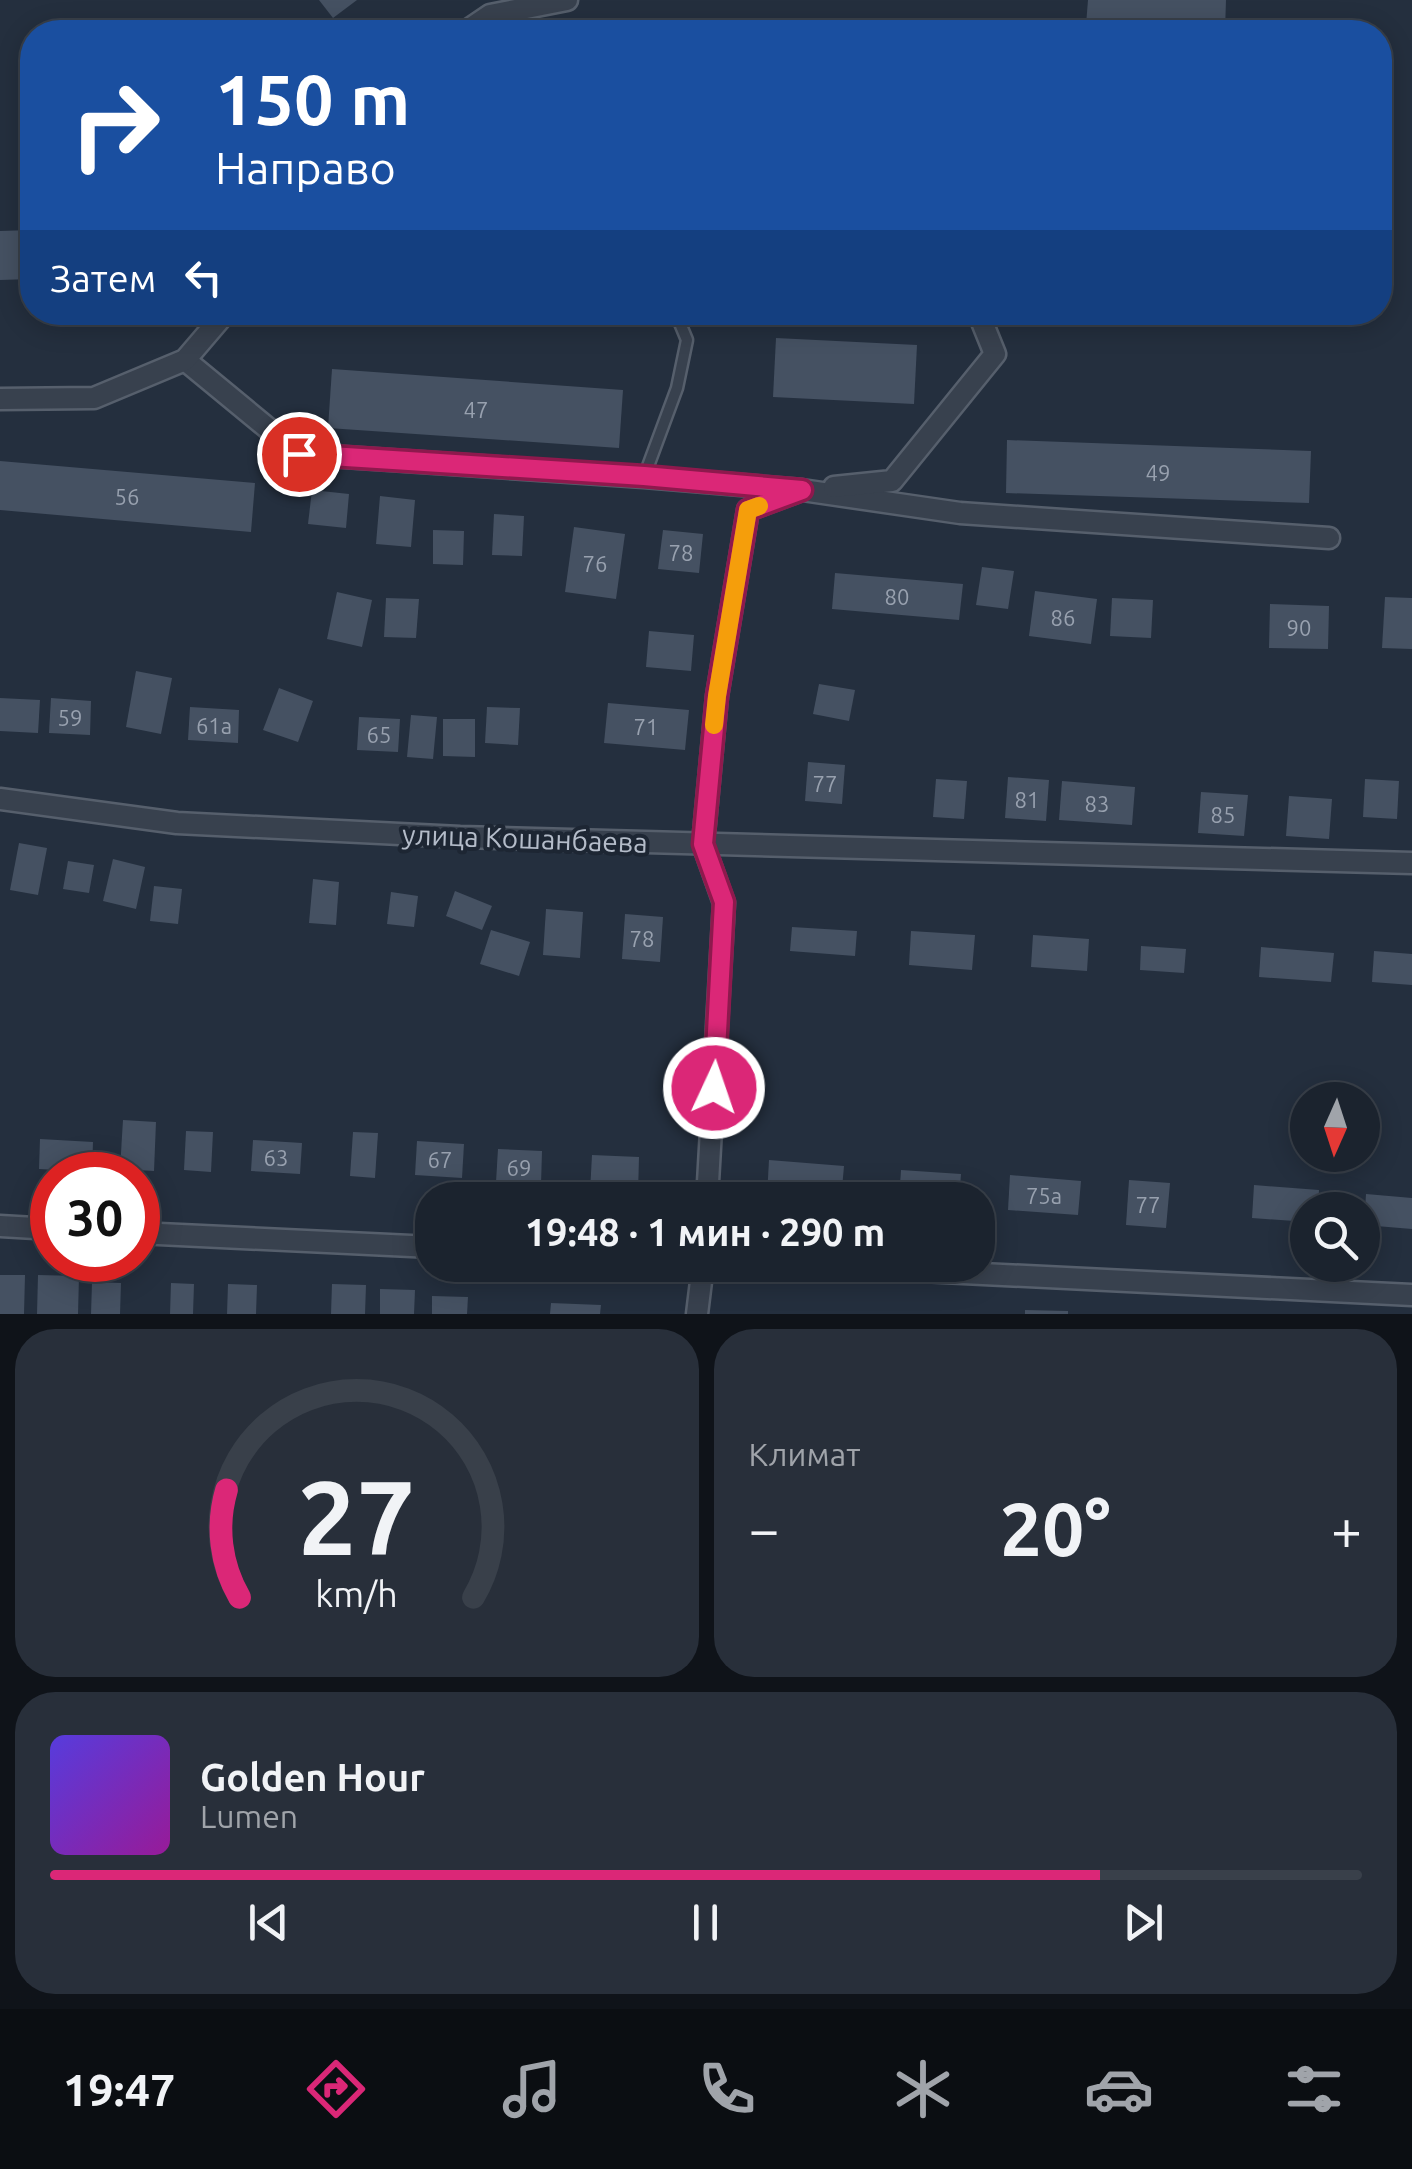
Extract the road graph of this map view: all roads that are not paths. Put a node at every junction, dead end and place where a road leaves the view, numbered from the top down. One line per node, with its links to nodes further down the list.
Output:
1 (567, 0): 2 (street)
2 (483, 20)
3 (215, 325): 6 (street)
4 (681, 325): 8 (lane)
5 (983, 325): 9 (street)
6 (185, 360): 7 (street); 8 (street)
7 (0, 398)
8 (644, 476): 9 (street)
9 (802, 490): 10 (street); 12 (street)
10 (1329, 538)
11 (0, 799): 12 (street, улица Кошанбаева)
12 (703, 844): 13 (street, улица Кошанбаева); 14 (street)
13 (1412, 863)
14 (709, 1182)
15 (0, 1226): 16 (street)
16 (30, 1228)
17 (160, 1234): 18 (street)
18 (415, 1246)
19 (995, 1275): 21 (street)
20 (702, 1282): 22 (street)
21 (1412, 1295)
22 (697, 1314)

